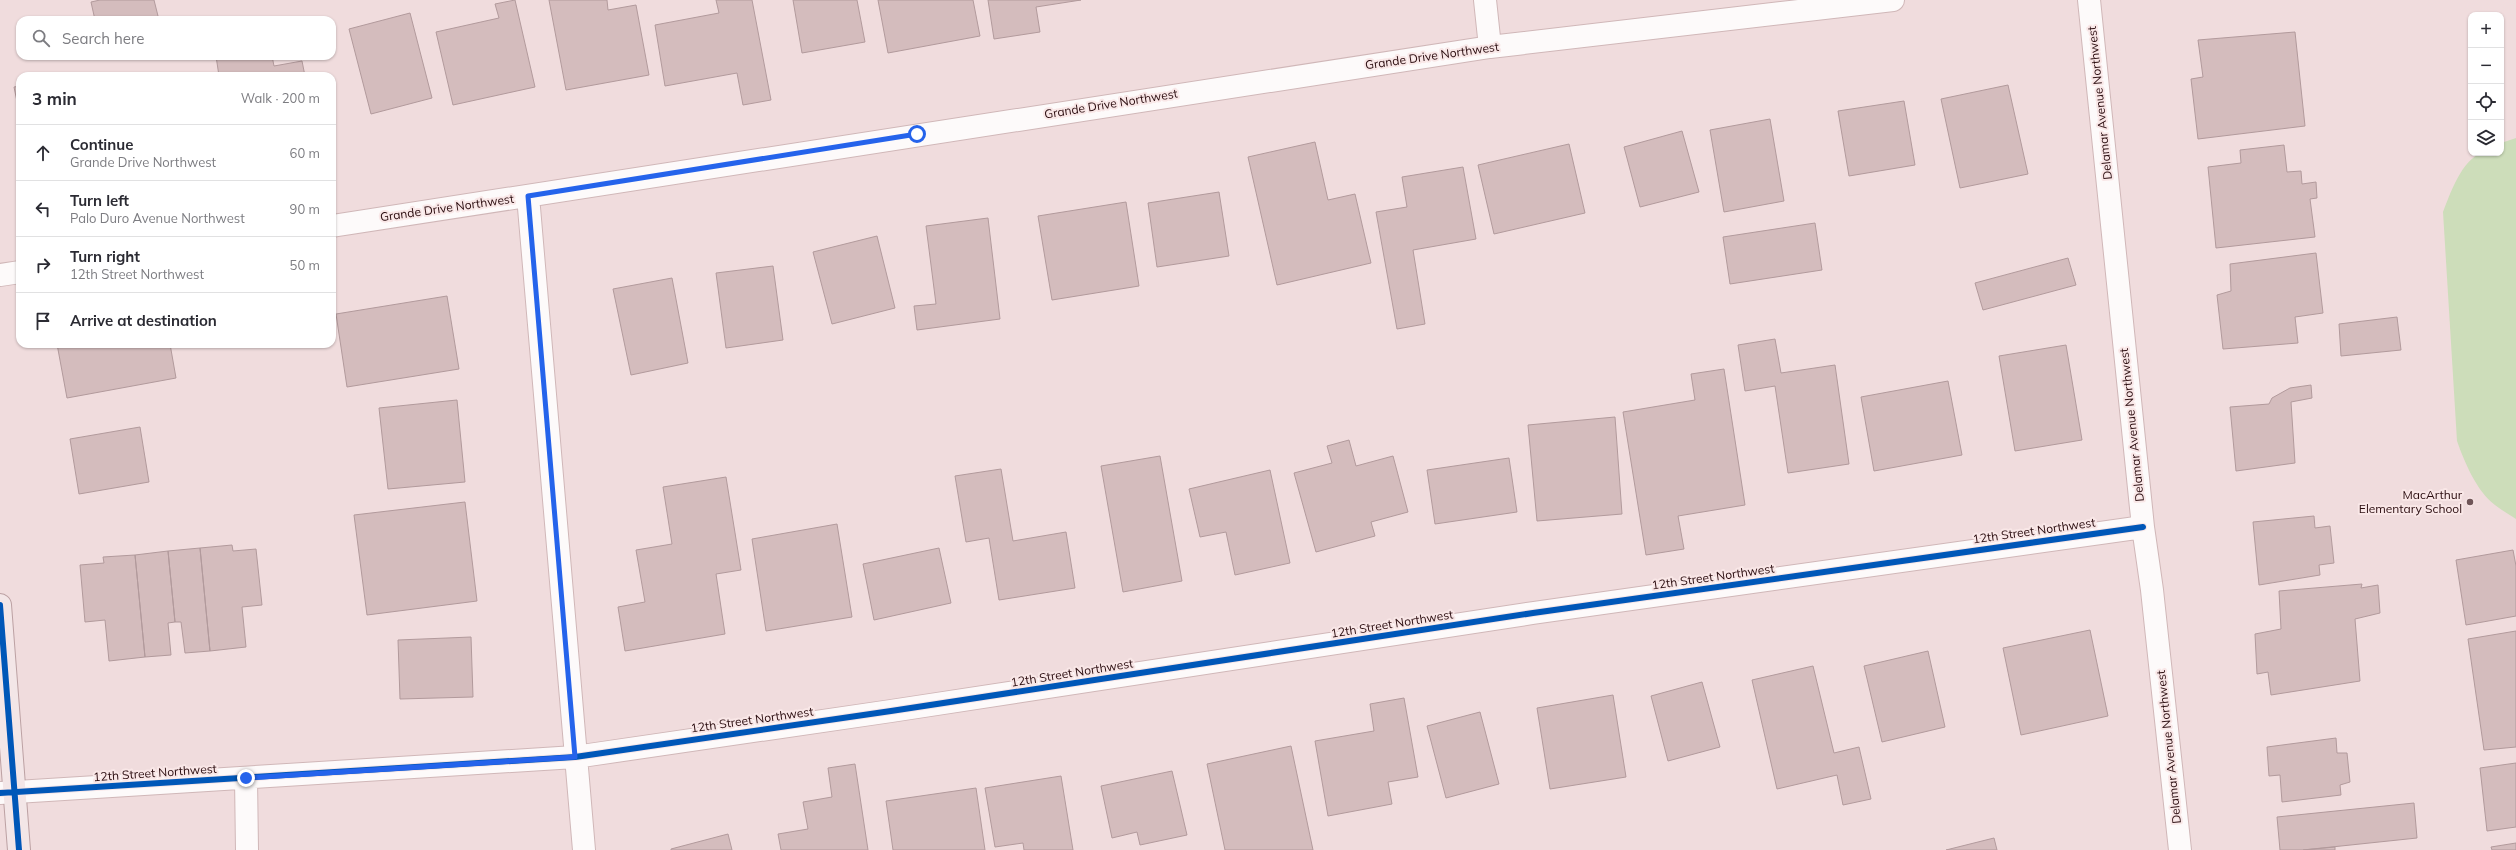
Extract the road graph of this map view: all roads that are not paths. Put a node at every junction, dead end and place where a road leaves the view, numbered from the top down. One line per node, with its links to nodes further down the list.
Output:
1 (1485, 0): 4 (street)
2 (1893, 0): 4 (street, Grande Drive Northwest)
3 (2089, 0): 9 (street, Delamar Avenue Northwest)
4 (1490, 47): 5 (street, Grande Drive Northwest)
5 (528, 196): 6 (street, Grande Drive Northwest); 11 (street)
6 (336, 225)
7 (16, 273): 8 (street)
8 (0, 275)
9 (2142, 527): 11 (street, 12th Street Northwest); 17 (street, Delamar Avenue Northwest)
10 (0, 605): 13 (main road)
11 (575, 757): 12 (street, 12th Street Northwest); 16 (street)
12 (246, 778): 13 (street, 12th Street Northwest); 15 (street)
13 (7, 793): 14 (main road)
14 (19, 850)
15 (247, 850)
16 (584, 850)
17 (2180, 850)

